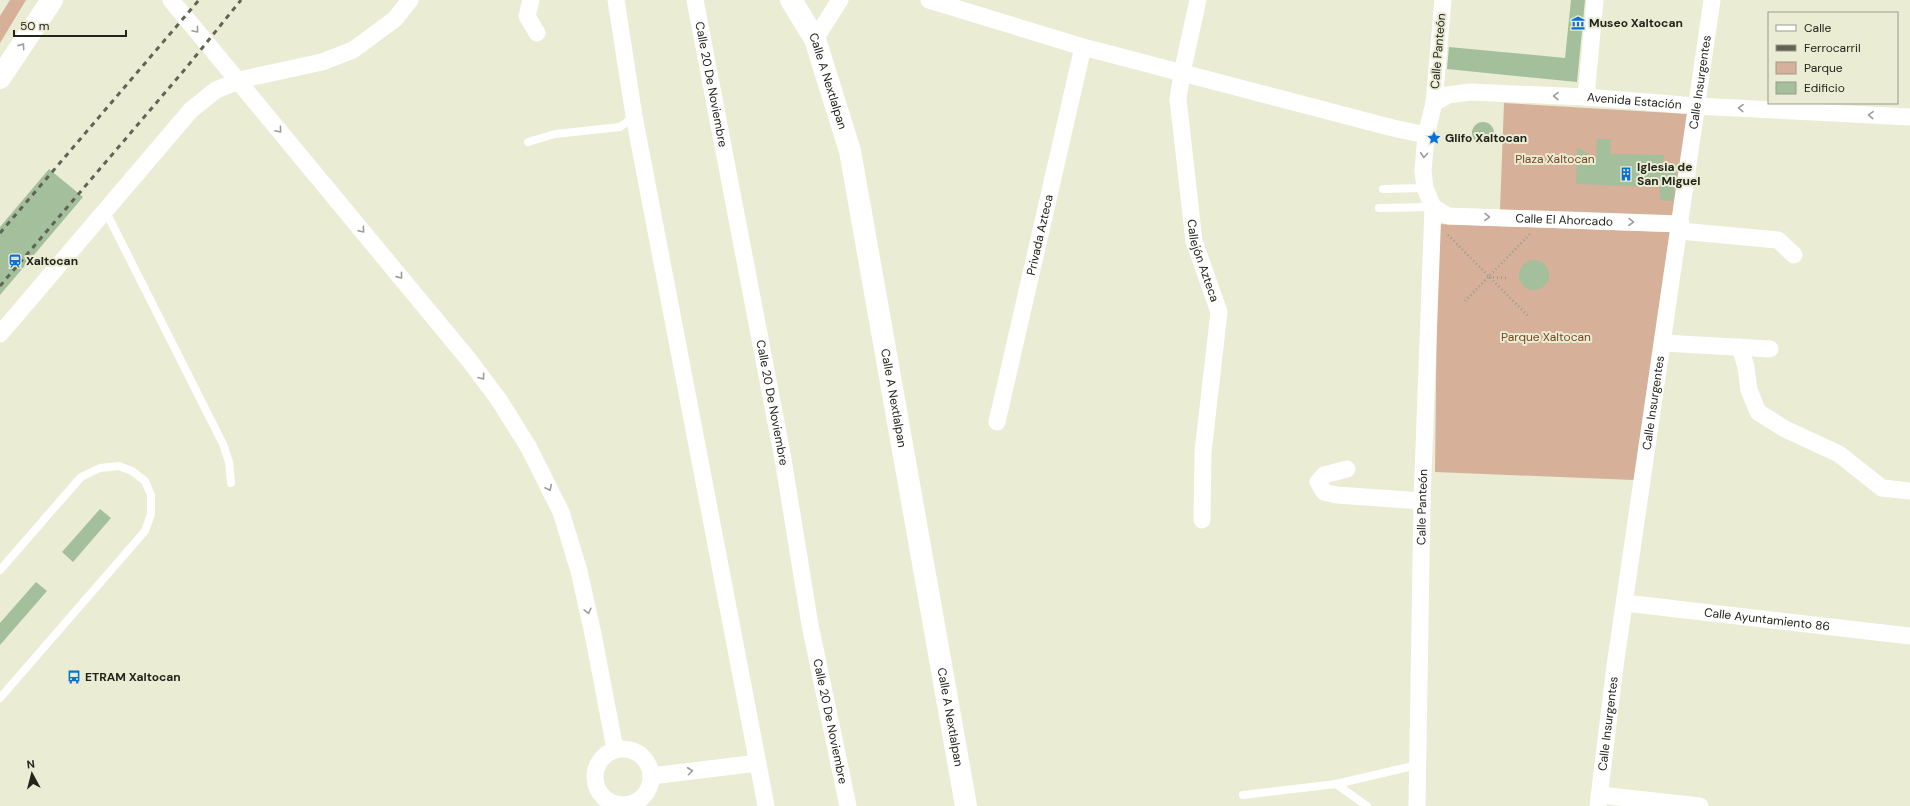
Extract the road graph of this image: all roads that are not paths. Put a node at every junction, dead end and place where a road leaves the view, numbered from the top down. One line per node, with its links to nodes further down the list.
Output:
1 (52, 0): 18 (main road, one-way to 1)
2 (171, 0): 47 (street, one-way to 47)
3 (410, 0): 30 (street)
4 (530, 0): 14 (street)
5 (616, 0): 22 (street)
6 (694, 0): 55 (street, Calle 20 De Noviembre)
7 (791, 0): 15 (main road, Calle A Nextlalpan)
8 (840, 0): 15 (street)
9 (929, 0): 16 (street)
10 (1198, 0): 17 (street, Callejón Azteca)
11 (1443, 0): 20 (street, Calle Panteón)
12 (1595, 0): 19 (street)
13 (1712, 0): 21 (street, Calle Insurgentes)
14 (537, 33)
15 (816, 39): 56 (main road, Calle A Nextlalpan)
16 (1083, 47): 17 (street); 37 (street, Privada Azteca)
17 (1182, 73): 24 (street); 42 (street, Callejón Azteca)
18 (0, 78)
19 (1586, 97): 20 (street, Avenida Estación, one-way to 20); 21 (street, Avenida Estación)
20 (1434, 103): 24 (street, Calle Panteón)
21 (1696, 106): 23 (street, Avenida Estación, one-way to 21); 31 (street, Calle Insurgentes)
22 (634, 116): 25 (lane); 48 (street)
23 (1910, 117)
24 (1426, 135): 26 (street, Calle Panteón, one-way to 26)
25 (528, 142)
26 (1425, 188): 27 (lane); 28 (street, Calle Panteón)
27 (1383, 189)
28 (1433, 207): 29 (lane); 31 (street, Calle El Ahorcado, one-way to 31); 41 (street, Calle Panteón)
29 (1379, 208)
30 (105, 210): 33 (street); 39 (lane)
31 (1680, 228): 32 (street, Calle El Ahorcado); 34 (street, Calle Insurgentes)
32 (1794, 255)
33 (0, 334)
34 (1663, 343): 35 (street); 44 (street, Calle Insurgentes)
35 (1740, 347): 36 (street); 40 (street)
36 (1770, 349)
37 (997, 422)
38 (1348, 469): 41 (street)
39 (231, 482)
40 (1910, 491)
41 (1422, 501): 49 (street, Calle Panteón)
42 (1202, 520)
43 (0, 570): 46 (lane)
44 (1625, 603): 45 (street, Calle Ayuntamiento 86); 53 (street, Calle Insurgentes)
45 (1910, 636)
46 (0, 698)
47 (615, 749): 50 (street); 50 (street)
48 (758, 763): 50 (street, one-way to 48); 54 (street)
49 (1417, 765): 51 (lane); 58 (street, Calle Panteón)
50 (651, 776)
51 (1336, 784): 52 (lane); 57 (lane)
52 (1243, 795)
53 (1599, 801): 59 (street)
54 (766, 806)
55 (848, 806)
56 (966, 806)
57 (1367, 806)
58 (1417, 806)
59 (1700, 806)

